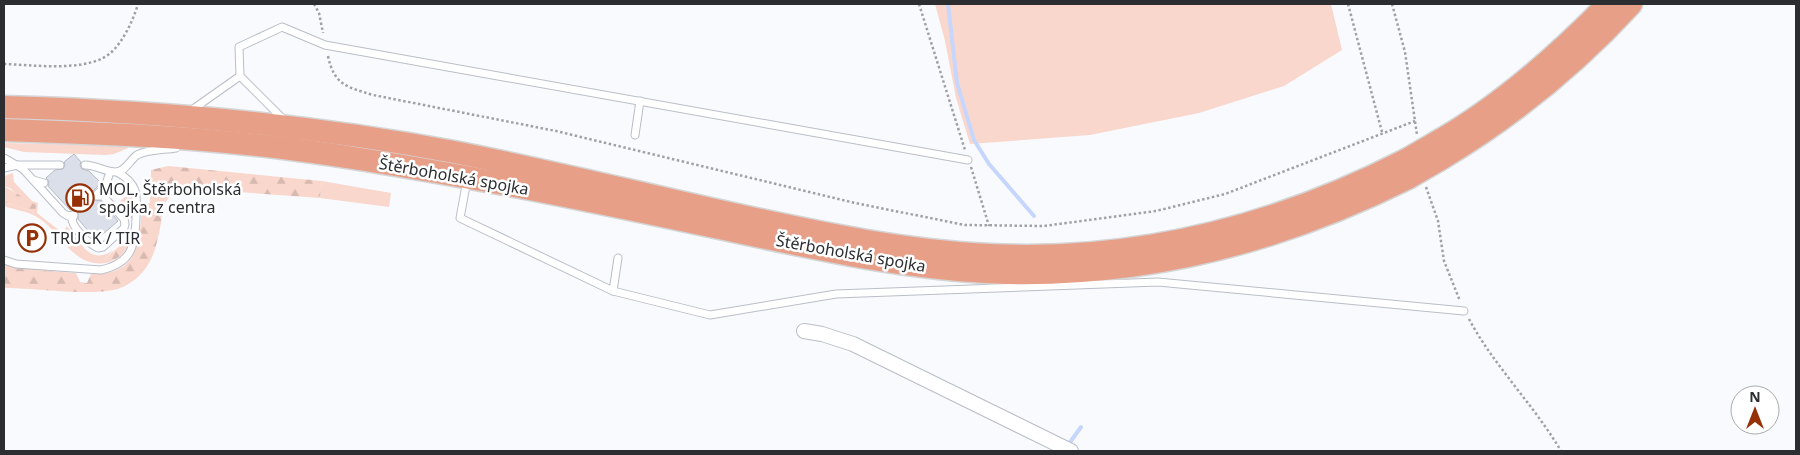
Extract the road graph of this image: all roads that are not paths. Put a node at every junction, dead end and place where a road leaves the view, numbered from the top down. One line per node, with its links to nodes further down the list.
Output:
1 (1608, 4): 11 (highway, Štěrboholská spojka)
2 (1631, 4): 11 (highway, Štěrboholská spojka)
3 (240, 76): 4 (lane); 6 (lane); 7 (lane)
4 (640, 101): 9 (lane); 13 (lane)
5 (4, 107): 6 (highway, Štěrboholská spojka)
6 (184, 116): 7 (highway, Štěrboholská spojka)
7 (289, 126): 19 (highway, Štěrboholská spojka)
8 (4, 130): 10 (highway, Štěrboholská spojka)
9 (635, 135)
10 (224, 142): 18 (lane); 20 (highway, Štěrboholská spojka)
11 (1438, 151): 19 (highway, Štěrboholská spojka, bridge)
12 (4, 158): 14 (lane)
13 (968, 160)
14 (17, 165): 15 (lane); 17 (lane); 21 (lane)
15 (60, 165)
16 (85, 165): 18 (lane)
17 (4, 168)
18 (113, 173): 21 (lane); 22 (lane); 25 (lane)
19 (1414, 175): 20 (highway, Štěrboholská spojka)
20 (468, 178): 26 (lane)
21 (33, 180): 23 (lane)
22 (99, 180)
23 (44, 182)
24 (618, 258): 26 (lane)
25 (4, 260)
26 (613, 291): 27 (lane)
27 (1464, 311)
28 (804, 331): 29 (street)
29 (1071, 451)

